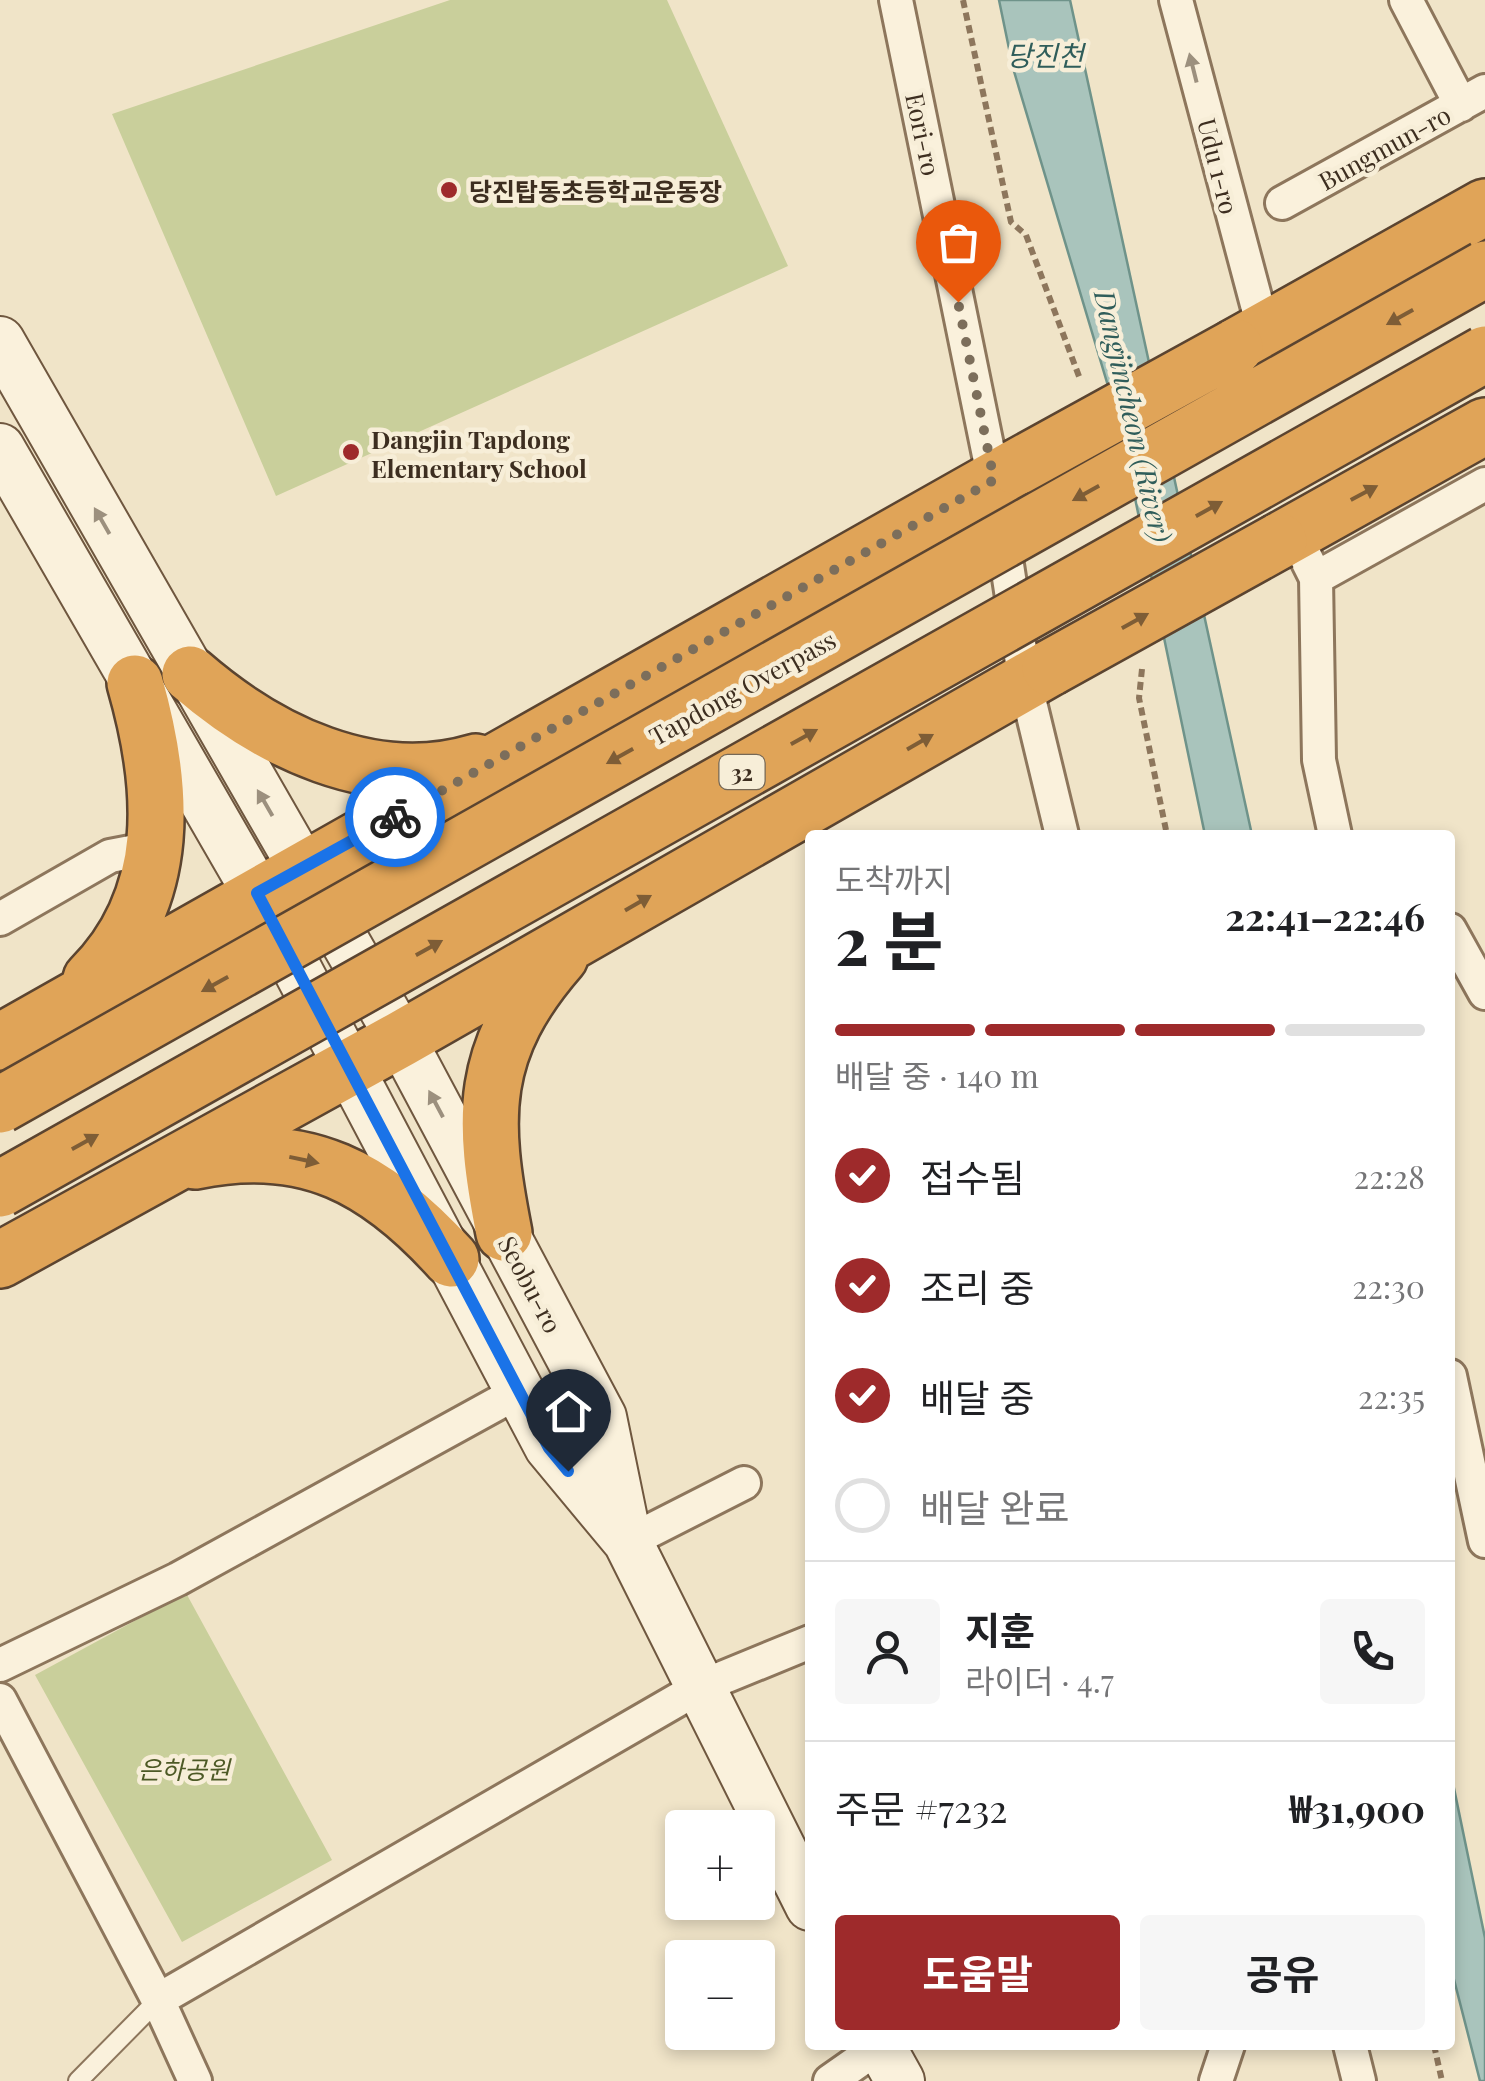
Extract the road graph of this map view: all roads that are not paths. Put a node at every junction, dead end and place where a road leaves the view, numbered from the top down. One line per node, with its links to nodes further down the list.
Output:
1 (896, 0): 13 (street, Eori-ro)
2 (1176, 0): 8 (street, Udu 1-ro, one-way to 2)
3 (1406, 0): 4 (street)
4 (1473, 98): 5 (street, Bungmun-ro)
5 (1282, 203)
6 (1485, 208): 8 (highway)
7 (1485, 269): 31 (highway, Tapdong Overpass, one-way to 31, bridge)
8 (1250, 339): 13 (highway, bridge)
9 (0, 341): 16 (main road, one-way to 9)
10 (1485, 354): 33 (highway, 32, one-way to 10, bridge)
11 (1485, 426): 15 (highway, one-way to 11)
12 (0, 448): 18 (main road)
13 (1006, 473): 17 (street, Eori-ro); 19 (highway)
14 (1485, 484): 15 (street)
15 (1296, 550): 17 (highway, one-way to 15, bridge); 21 (street)
16 (190, 674): 19 (highway); 23 (main road, one-way to 16)
17 (1038, 675): 20 (street, Eori-ro); 25 (highway, one-way to 17)
18 (135, 683): 22 (highway); 23 (main road)
19 (517, 748): 23 (highway)
20 (1061, 830)
21 (1334, 830)
22 (157, 846): 24 (street); 28 (highway)
23 (281, 881): 28 (highway); 29 (main road, Seobu-ro); 30 (main road, Seobu-ro)
24 (0, 919)
25 (591, 930): 29 (highway); 34 (highway)
26 (1455, 939): 27 (street)
27 (1485, 993)
28 (20, 1032)
29 (402, 1038): 30 (highway); 34 (main road, Seobu-ro, one-way to 29)
30 (350, 1067): 32 (highway); 35 (main road, Seobu-ro)
31 (0, 1105)
32 (173, 1165): 35 (highway, one-way to 35); 36 (highway)
33 (0, 1190)
34 (504, 1233): 41 (main road, Seobu-ro)
35 (451, 1259): 37 (main road, Seobu-ro)
36 (0, 1260)
37 (520, 1392): 41 (main road, Seobu-ro); 43 (street)
38 (1455, 1399): 40 (street)
39 (744, 1484): 41 (street)
40 (1485, 1540)
41 (628, 1542): 44 (main road, Seobu-ro)
42 (805, 1644): 44 (street)
43 (0, 1665)
44 (700, 1687): 46 (main road, Seobu-ro); 47 (street)
45 (0, 1700): 47 (street)
46 (805, 1896)
47 (158, 2000): 52 (lane); 53 (street)
48 (873, 2050): 54 (street)
49 (883, 2050): 55 (main road)
50 (1226, 2050): 56 (street)
51 (1351, 2050): 57 (street)
52 (78, 2081)
53 (195, 2081)
54 (830, 2081)
55 (900, 2081)
56 (1216, 2081)
57 (1359, 2081)

